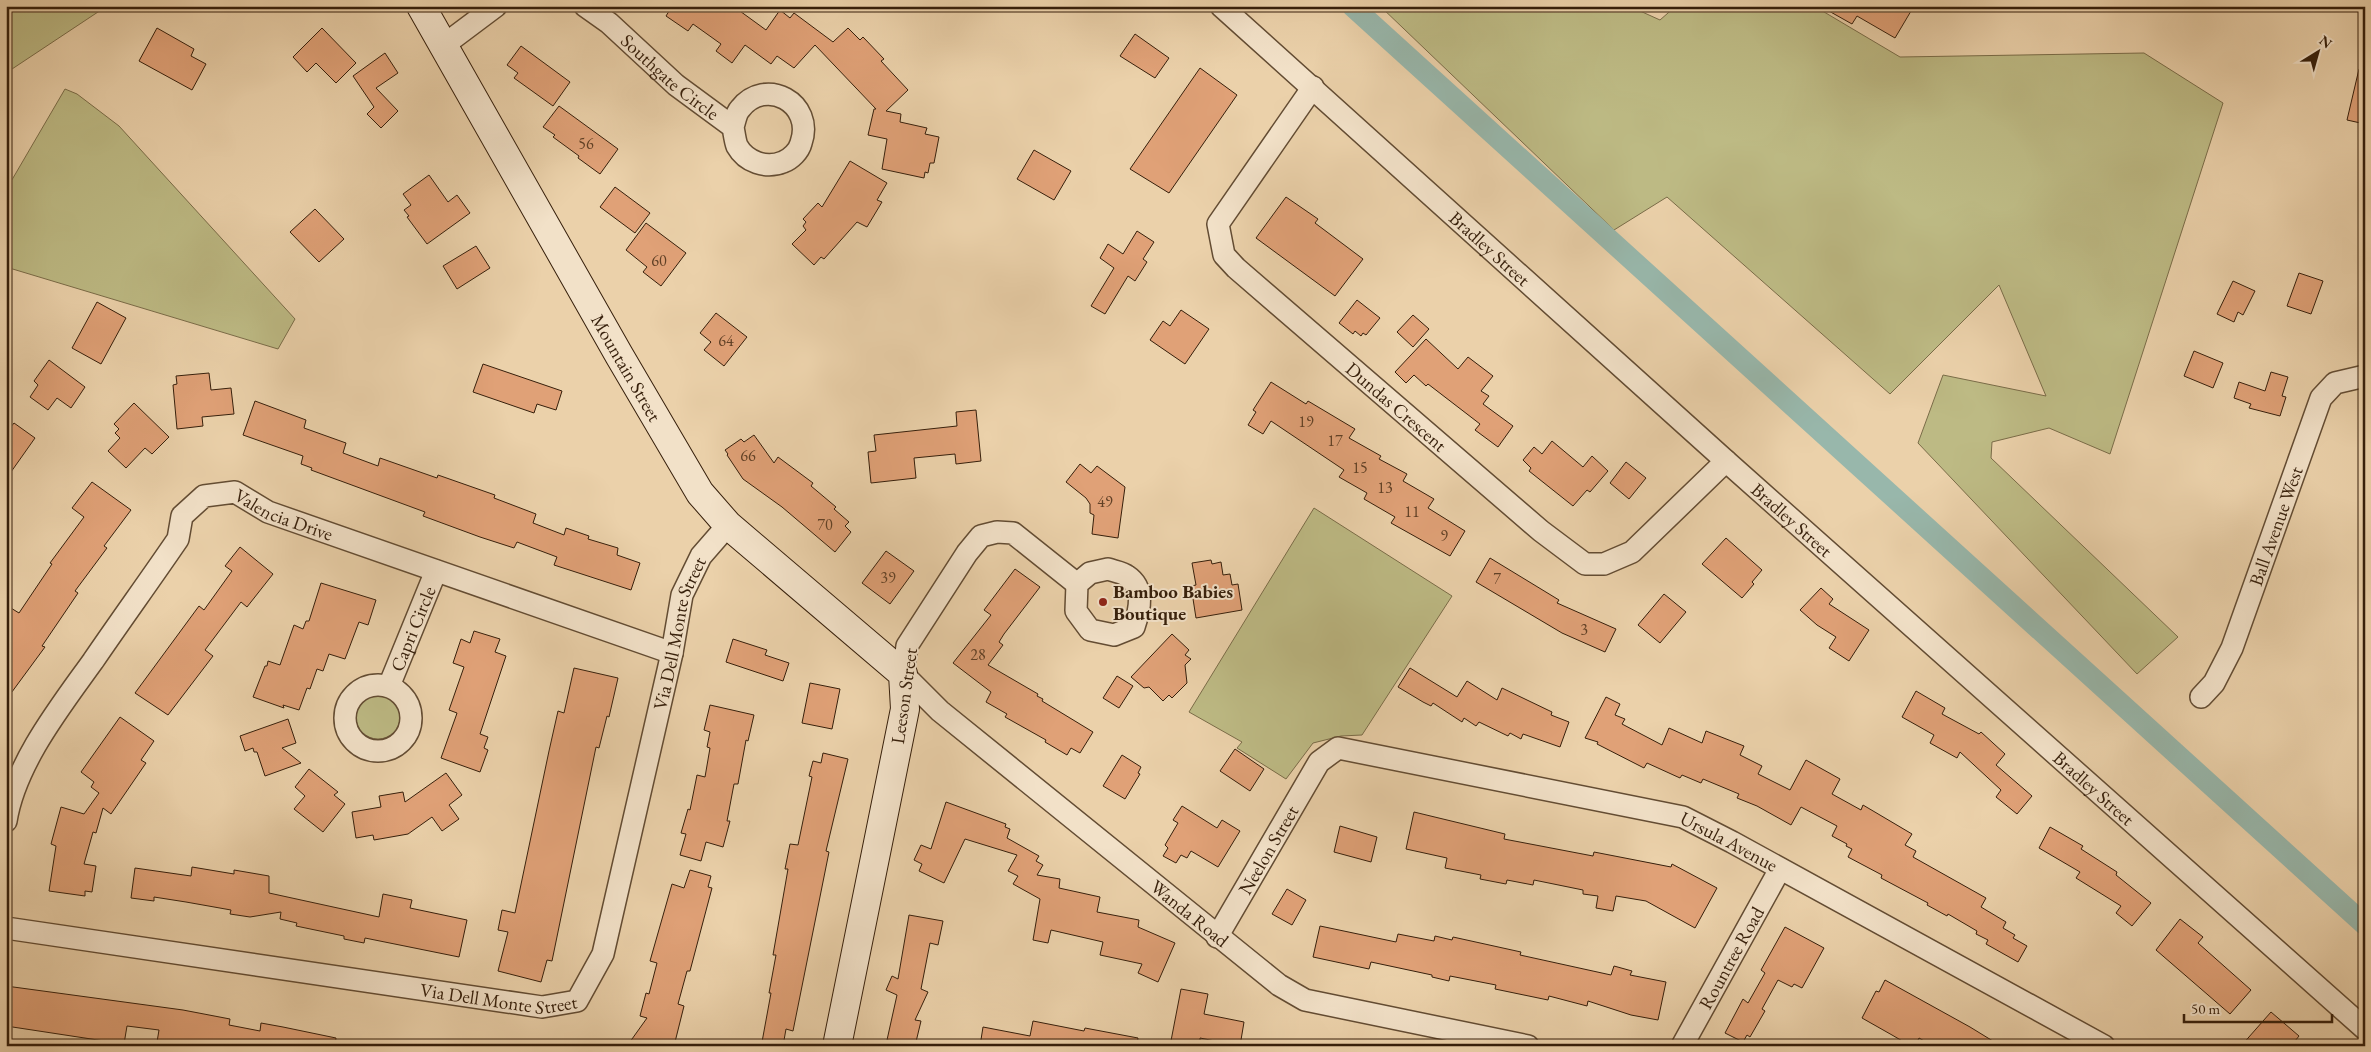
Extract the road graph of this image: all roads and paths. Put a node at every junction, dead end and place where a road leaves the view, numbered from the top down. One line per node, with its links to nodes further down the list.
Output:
1 (421, 6): 5 (street, Mountain Street)
2 (496, 6): 5 (street)
3 (585, 6): 7 (street, Southgate Circle)
4 (1221, 6): 6 (street, Bradley Street)
5 (444, 45): 10 (street, Mountain Street)
6 (1313, 87): 9 (street, Bradley Street); 9 (street, Dundas Crescent)
7 (733, 127)
8 (2365, 376): 16 (street, Ball Avenue West)
9 (1726, 461): 22 (street, Bradley Street)
10 (728, 525): 13 (street, Via Dell Monte Street); 14 (street, Mountain Street)
11 (436, 571): 13 (street, Valencia Drive); 15 (street, Capri Circle); 18 (street, Valencia Drive)
12 (1077, 584): 14 (street, Leeson Street)
13 (672, 653): 20 (street, Via Dell Monte Street)
14 (903, 674): 21 (street, Wanda Road); 23 (street, Leeson Street)
15 (389, 686)
16 (2201, 697)
17 (1319, 762): 19 (street, Ursula Avenue); 21 (street, Neelon Street)
18 (6, 821)
19 (1780, 868): 25 (street, Rountree Road); 26 (street, Ursula Avenue)
20 (6, 928)
21 (1217, 937): 24 (street, Wanda Road)
22 (2365, 1029)
23 (837, 1046)
24 (1528, 1046)
25 (1682, 1046)
26 (2104, 1046)

